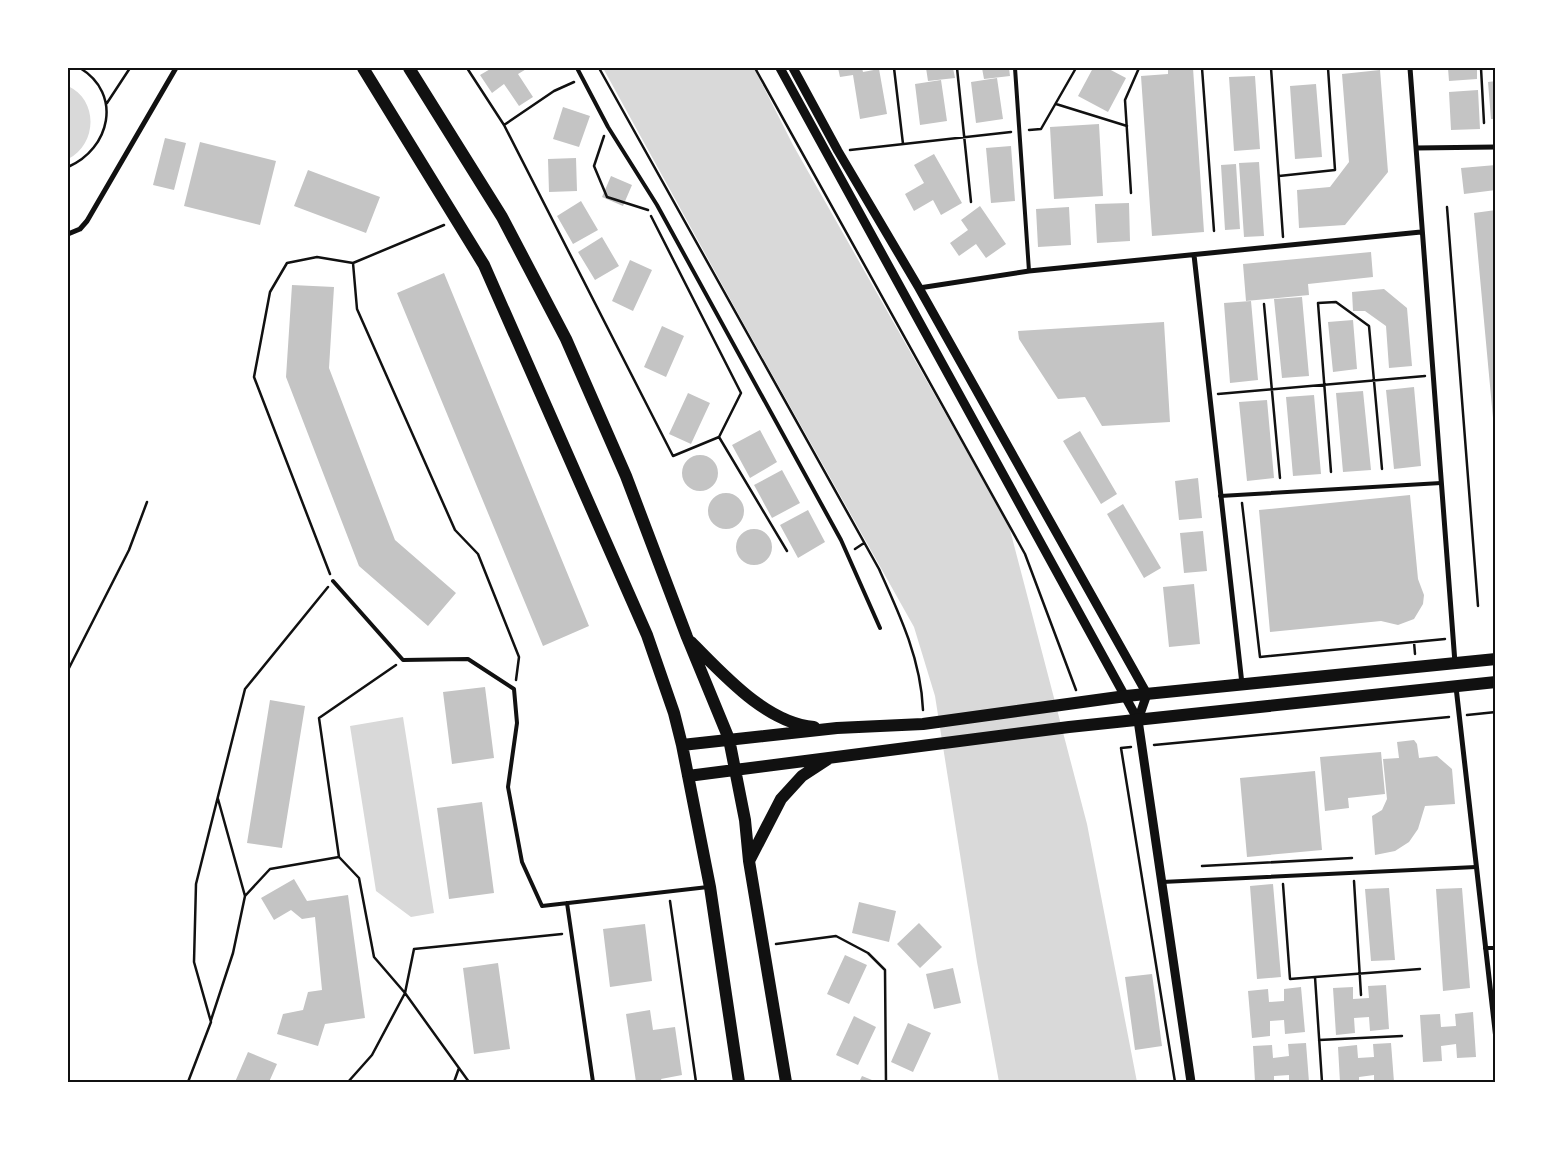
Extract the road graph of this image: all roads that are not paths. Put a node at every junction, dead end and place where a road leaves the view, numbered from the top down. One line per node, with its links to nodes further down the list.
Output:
1 (176, 68): 12 (street)
2 (363, 68): 31 (main road)
3 (409, 68): 20 (main road)
4 (577, 68): 19 (lane)
5 (780, 68): 27 (street)
6 (793, 68): 15 (street)
7 (1015, 68): 14 (lane)
8 (1410, 68): 10 (street)
9 (1496, 147): 10 (street)
10 (1416, 148): 11 (street)
11 (1421, 232): 13 (street); 16 (street)
12 (68, 234)
13 (1194, 255): 14 (street); 17 (street)
14 (1030, 271): 15 (street)
15 (919, 288): 26 (street)
16 (1441, 482): 17 (lane); 22 (street)
17 (1220, 496): 24 (street)
18 (333, 581): 39 (lane)
19 (880, 628)
20 (687, 637): 29 (main road); 30 (main road)
21 (1496, 658): 22 (main road)
22 (1455, 663): 24 (main road)
23 (1496, 682): 25 (main road)
24 (1242, 684): 26 (main road)
25 (1456, 686): 28 (main road); 36 (street)
26 (1147, 694): 27 (main road); 28 (street)
27 (1126, 696): 28 (street); 29 (main road)
28 (1138, 720): 32 (main road); 37 (street)
29 (837, 728): 30 (main road)
30 (729, 739): 31 (main road); 33 (main road)
31 (682, 745): 34 (main road)
32 (832, 756): 33 (main road); 35 (main road)
33 (737, 770): 34 (main road); 35 (main road)
34 (688, 776): 38 (main road)
35 (749, 861): 45 (main road)
36 (1476, 867): 37 (lane); 40 (street)
37 (1162, 882): 46 (street)
38 (710, 886): 39 (lane); 44 (main road)
39 (567, 903): 43 (lane)
40 (1485, 948): 41 (lane); 42 (street)
41 (1496, 948)
42 (1496, 1039)
43 (594, 1082)
44 (739, 1082)
45 (786, 1082)
46 (1192, 1082)

